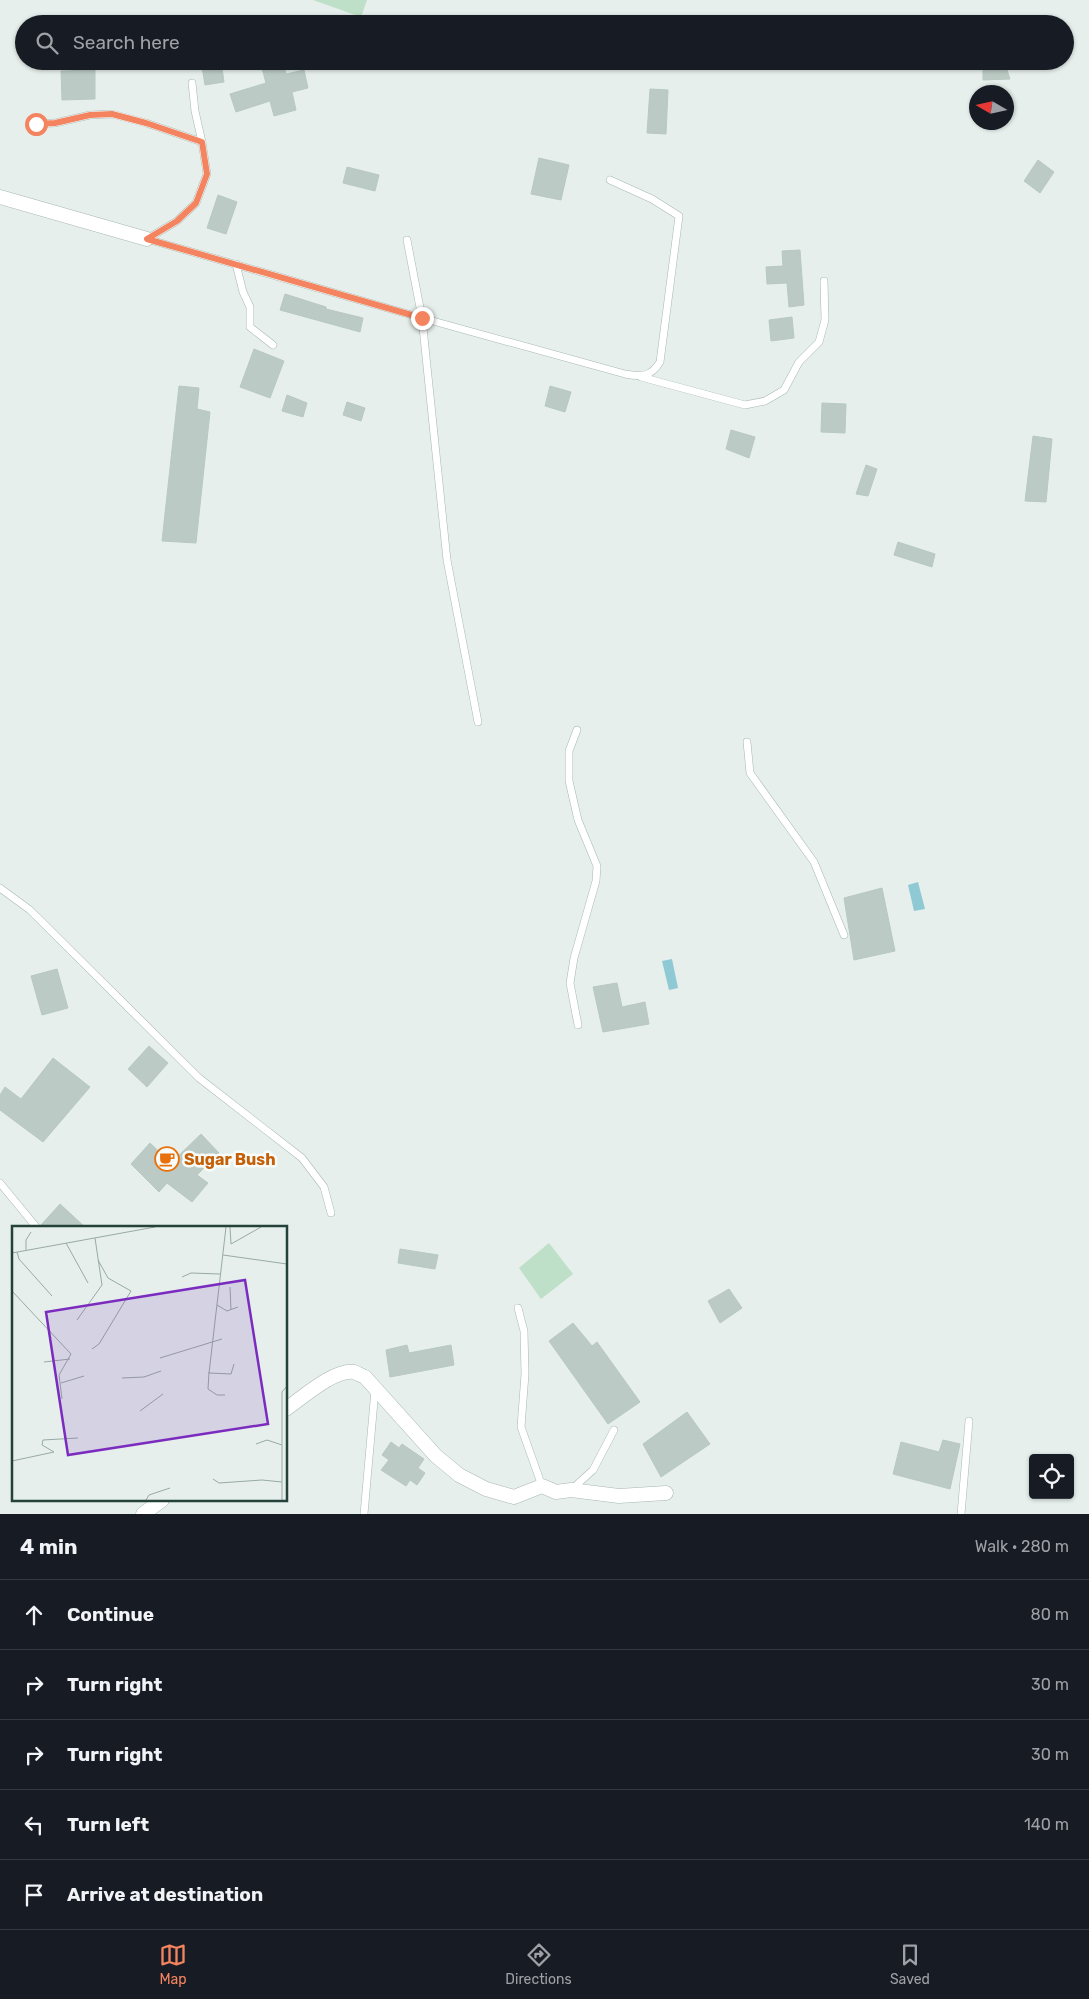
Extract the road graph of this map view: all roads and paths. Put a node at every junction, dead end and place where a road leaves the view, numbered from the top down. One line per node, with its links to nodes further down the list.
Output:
1 (192, 84): 3 (lane)
2 (36, 124): 3 (lane)
3 (202, 142): 6 (lane)
4 (610, 180): 12 (lane)
5 (0, 197): 6 (street)
6 (147, 239): 8 (lane)
7 (407, 240): 10 (lane)
8 (236, 264): 10 (lane); 11 (lane)
9 (824, 281): 12 (lane)
10 (422, 318): 12 (lane); 13 (lane)
11 (273, 345)
12 (636, 376)
13 (478, 722)
14 (577, 730): 18 (lane)
15 (747, 742): 17 (lane)
16 (0, 888): 20 (lane)
17 (844, 935)
18 (578, 1025)
19 (0, 1183): 21 (lane)
20 (331, 1213)
21 (35, 1226)
22 (518, 1308): 27 (lane)
23 (375, 1388): 24 (street); 27 (street); 32 (lane)
24 (288, 1408)
25 (969, 1421): 33 (lane)
26 (614, 1430): 28 (lane)
27 (542, 1486): 28 (street)
28 (571, 1490): 29 (street)
29 (666, 1493)
30 (159, 1502): 31 (street)
31 (144, 1514)
32 (364, 1514)
33 (961, 1514)

